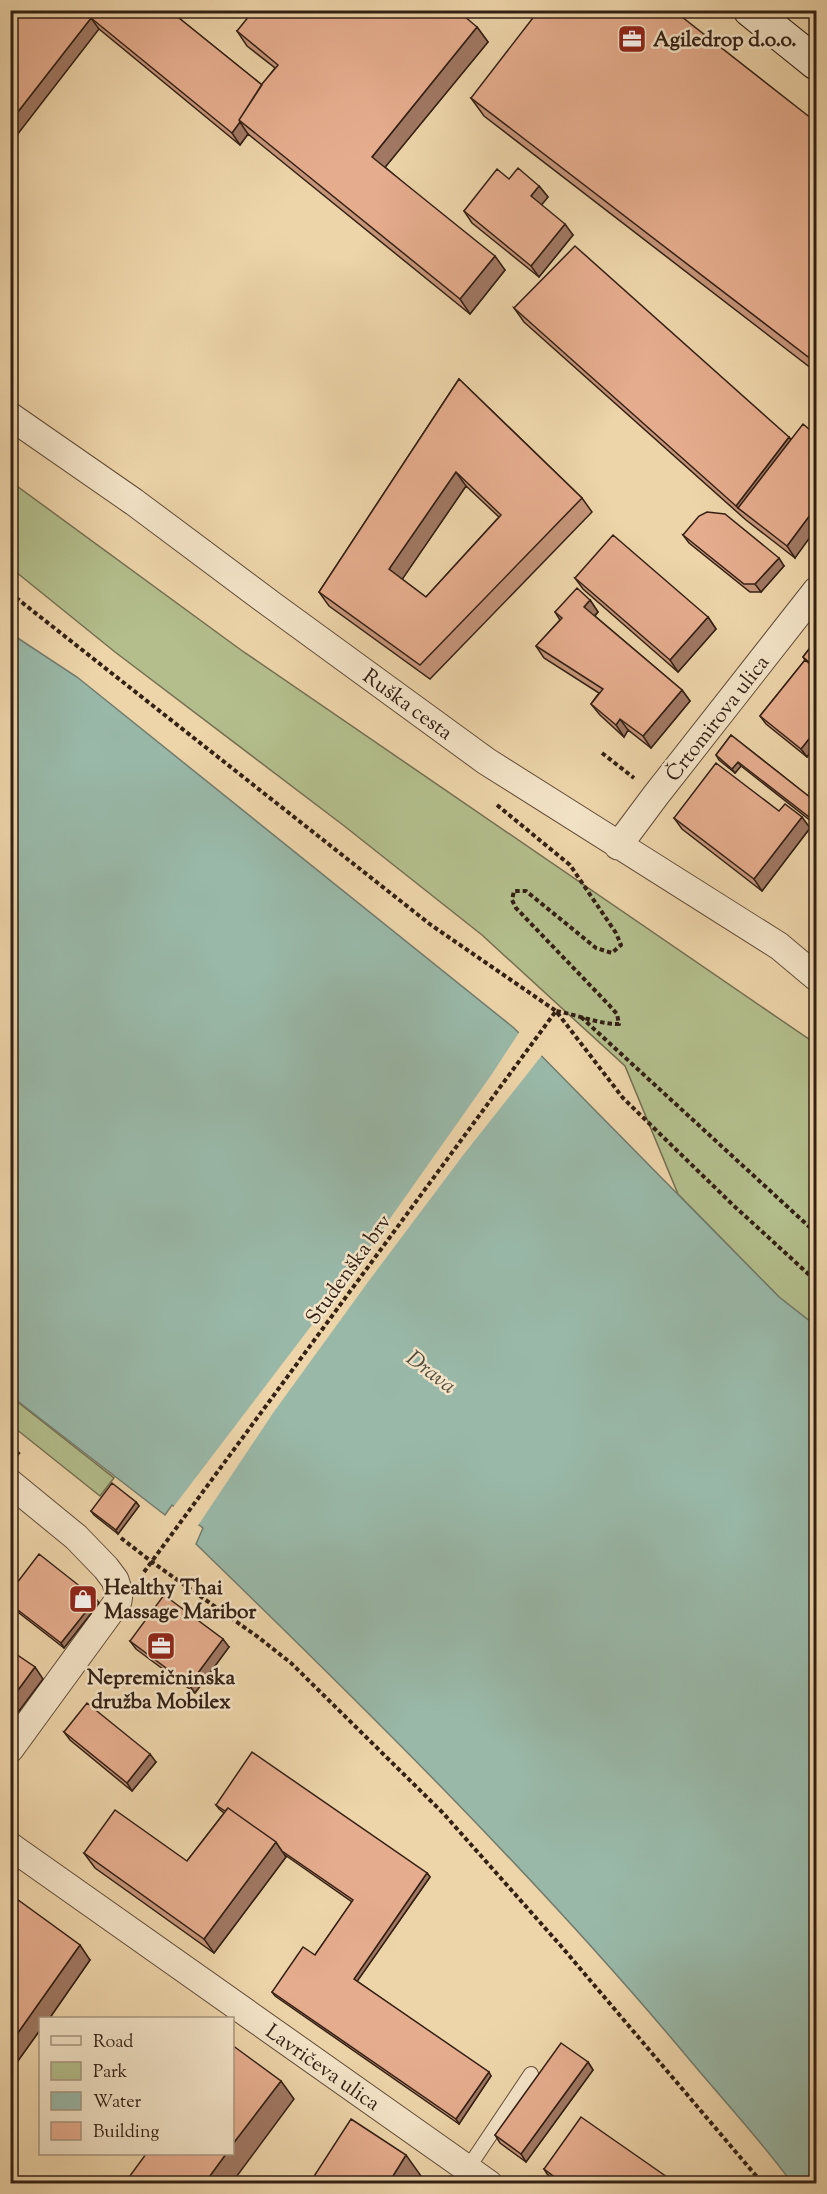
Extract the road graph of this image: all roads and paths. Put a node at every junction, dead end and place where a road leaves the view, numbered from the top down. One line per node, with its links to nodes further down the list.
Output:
1 (750, 10): 2 (street)
2 (816, 63)
3 (10, 416): 9 (street, Ruška cesta)
4 (816, 591): 7 (street, Črtomirova ulica)
5 (10, 593): 11 (path)
6 (602, 753): 7 (path)
7 (656, 795): 9 (street, Črtomirova ulica)
8 (493, 802): 12 (path)
9 (618, 846): 10 (street, Ruška cesta)
10 (816, 976)
11 (556, 1011): 12 (path); 14 (path); 21 (path, Studenška brv)
12 (579, 1015): 13 (path)
13 (816, 1233)
14 (816, 1281)
15 (10, 1483): 16 (street)
16 (10, 1749)
17 (10, 1846): 19 (street, Lavričeva ulica)
18 (531, 2074): 19 (lane)
19 (468, 2168): 20 (street, Lavričeva ulica)
20 (489, 2184)
21 (763, 2184)

